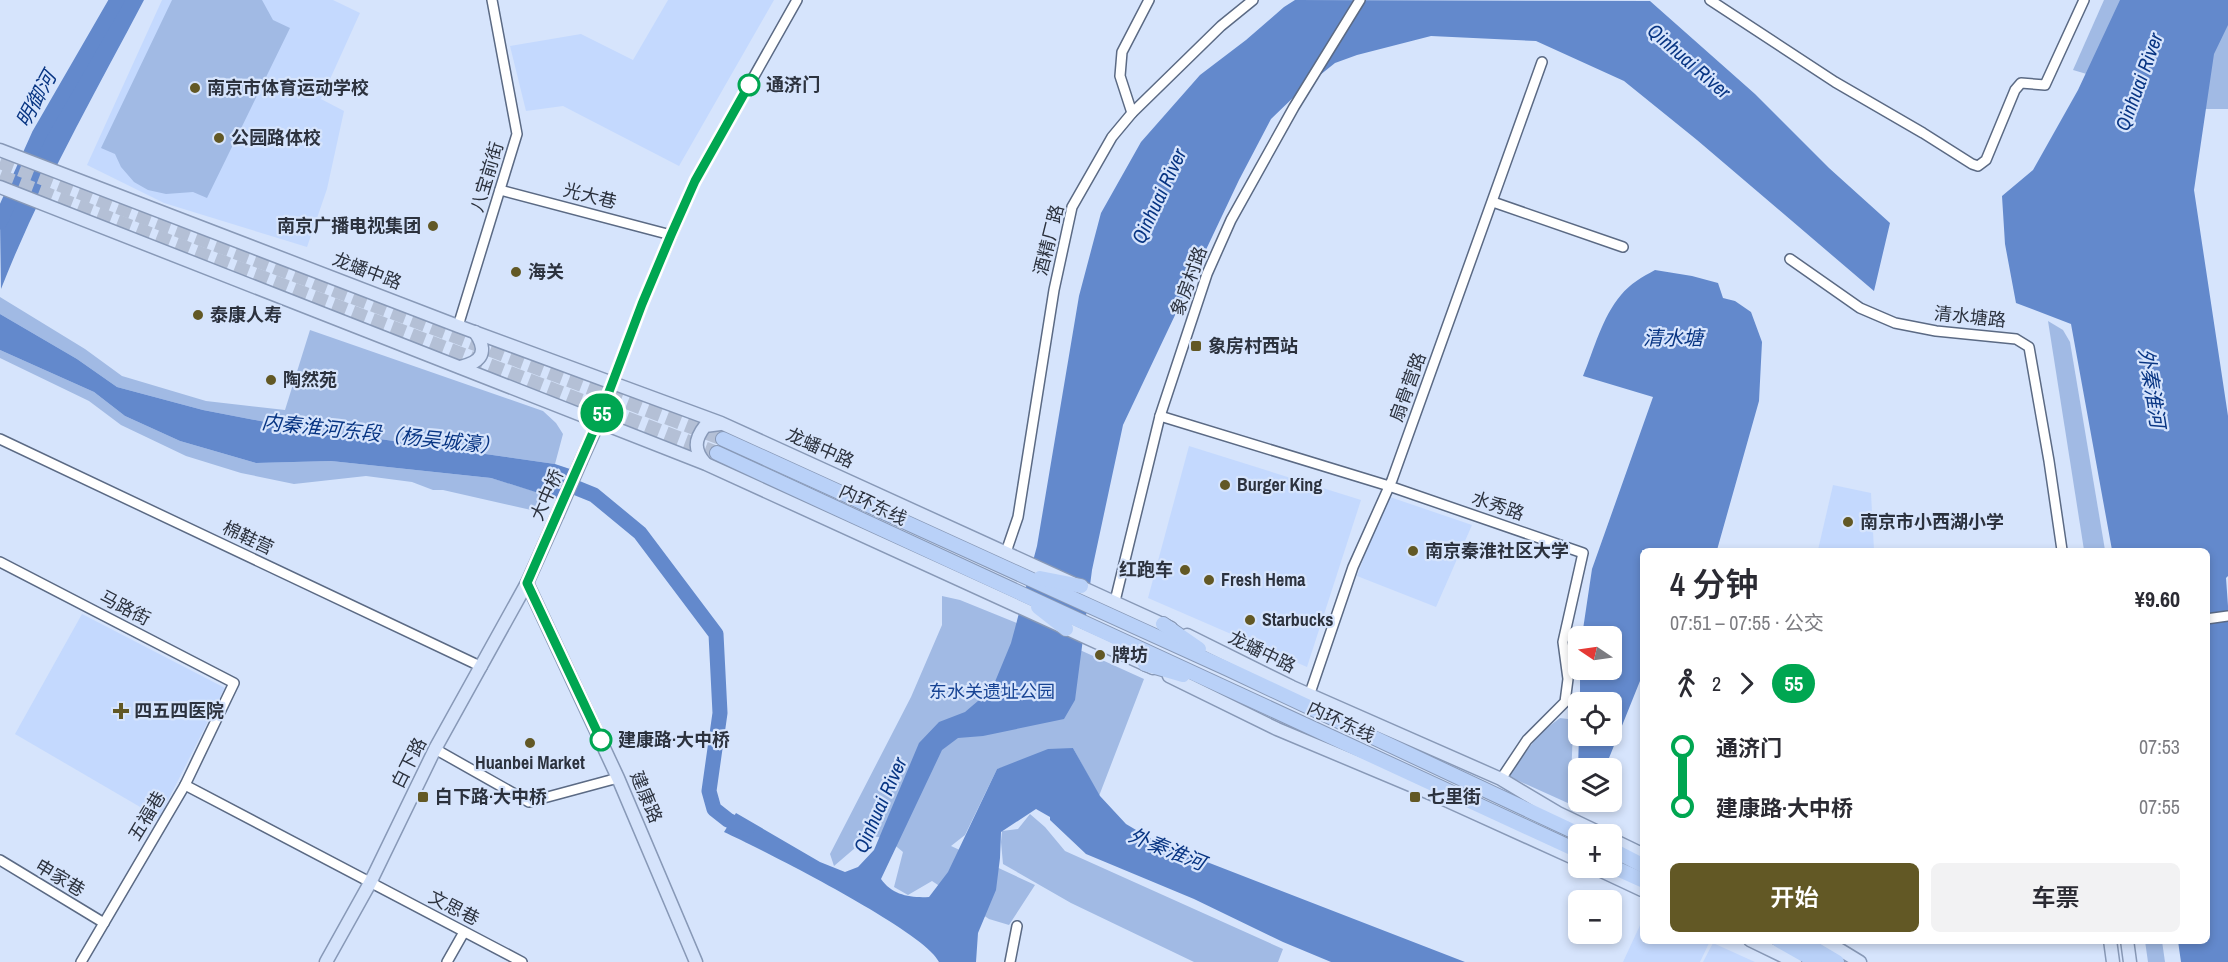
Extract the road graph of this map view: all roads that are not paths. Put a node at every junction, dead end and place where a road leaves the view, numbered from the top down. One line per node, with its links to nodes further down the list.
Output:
1 (492, 0): 12 (street, 八宝前街)
2 (797, 0): 14 (street)
3 (1149, 0): 9 (street)
4 (1252, 0): 9 (street, 酒精厂路)
5 (1360, 0): 21 (street, 象房村路)
6 (1710, 0): 7 (street)
7 (2084, 0)
8 (1542, 62): 13 (street, 扇骨营路)
9 (1132, 113): 30 (street, 酒精厂路)
10 (3, 152): 17 (main road, 龙蟠中路)
11 (0, 187): 19 (main road)
12 (500, 190): 14 (street, 光大巷); 17 (street, 八宝前街)
13 (1492, 202): 15 (street); 28 (street, 扇骨营路)
14 (671, 235): 20 (street)
15 (1623, 247)
16 (1790, 259): 29 (street, 清水塘路)
17 (458, 326): 18 (main road, 龙蟠中路)
18 (475, 332): 19 (main road); 20 (main road, 龙蟠中路)
19 (460, 368): 22 (main road)
20 (613, 382): 22 (street); 23 (main road, 龙蟠中路)
21 (1160, 417): 28 (street, 水秀路); 36 (street, 象房村路)
22 (598, 421): 27 (main road); 33 (main road, 大中桥, bridge)
23 (721, 423): 27 (main road); 30 (main road, 龙蟠中路)
24 (0, 439): 43 (street, 棉鞋营)
25 (723, 440): 32 (highway, 内环东线)
26 (717, 453): 35 (highway, 内环东线)
27 (706, 464): 35 (main road)
28 (1389, 486): 47 (street, 扇骨营路); 50 (street, 水秀路)
29 (2061, 548)
30 (1006, 552): 34 (main road, 龙蟠中路)
31 (0, 562): 45 (street, 马路街)
32 (1018, 574): 34 (highway); 44 (highway, 内环东线)
33 (527, 583): 43 (main road, 白下路); 49 (main road, 建康路)
34 (1081, 586): 36 (main road, 龙蟠中路)
35 (1013, 597): 40 (highway); 41 (highway, 内环东线)
36 (1115, 601): 39 (main road, 龙蟠中路)
37 (2228, 616): 38 (street)
38 (2210, 618)
39 (1163, 624): 44 (highway); 47 (main road, 龙蟠中路)
40 (1066, 628): 41 (main road)
41 (1088, 631): 42 (main road); 46 (highway, 内环东线)
42 (1144, 664): 46 (highway); 57 (main road)
43 (482, 667): 48 (main road, 白下路)
44 (1228, 669): 53 (highway, 内环东线)
45 (234, 683): 51 (street, 五福巷)
46 (1222, 686): 55 (highway, 内环东线)
47 (1310, 693): 50 (main road, 龙蟠中路)
48 (435, 749): 49 (street); 64 (main road, 白下路)
49 (618, 778): 79 (main road, 建康路)
50 (1501, 779): 52 (main road, 龙蟠中路)
51 (185, 785): 64 (street, 文思巷); 66 (street, 五福巷)
52 (1581, 824)
53 (1568, 829)
54 (1622, 844): 56 (main road)
55 (1568, 846)
56 (1640, 853)
57 (1568, 855)
58 (1622, 855): 60 (highway)
59 (0, 860): 66 (street, 申家巷)
60 (1640, 864)
61 (1622, 871): 63 (highway)
62 (1616, 878): 65 (main road)
63 (1640, 879)
64 (370, 884): 68 (street, 文思巷); 76 (main road, 白下路)
65 (1640, 889)
66 (104, 923): 75 (street, 五福巷)
67 (1017, 926): 80 (street)
68 (464, 932): 77 (street); 78 (street, 文思巷)
69 (1758, 944): 81 (main road)
70 (1785, 944): 82 (highway)
71 (1807, 944): 83 (highway)
72 (1831, 944): 84 (main road)
73 (2111, 944): 85 (main road)
74 (2128, 944): 86 (main road)
75 (81, 962)
76 (326, 962)
77 (447, 962)
78 (522, 962)
79 (696, 962)
80 (1010, 962)
81 (1795, 962)
82 (1817, 962)
83 (1837, 962)
84 (1860, 962)
85 (2113, 962)
86 (2130, 962)

